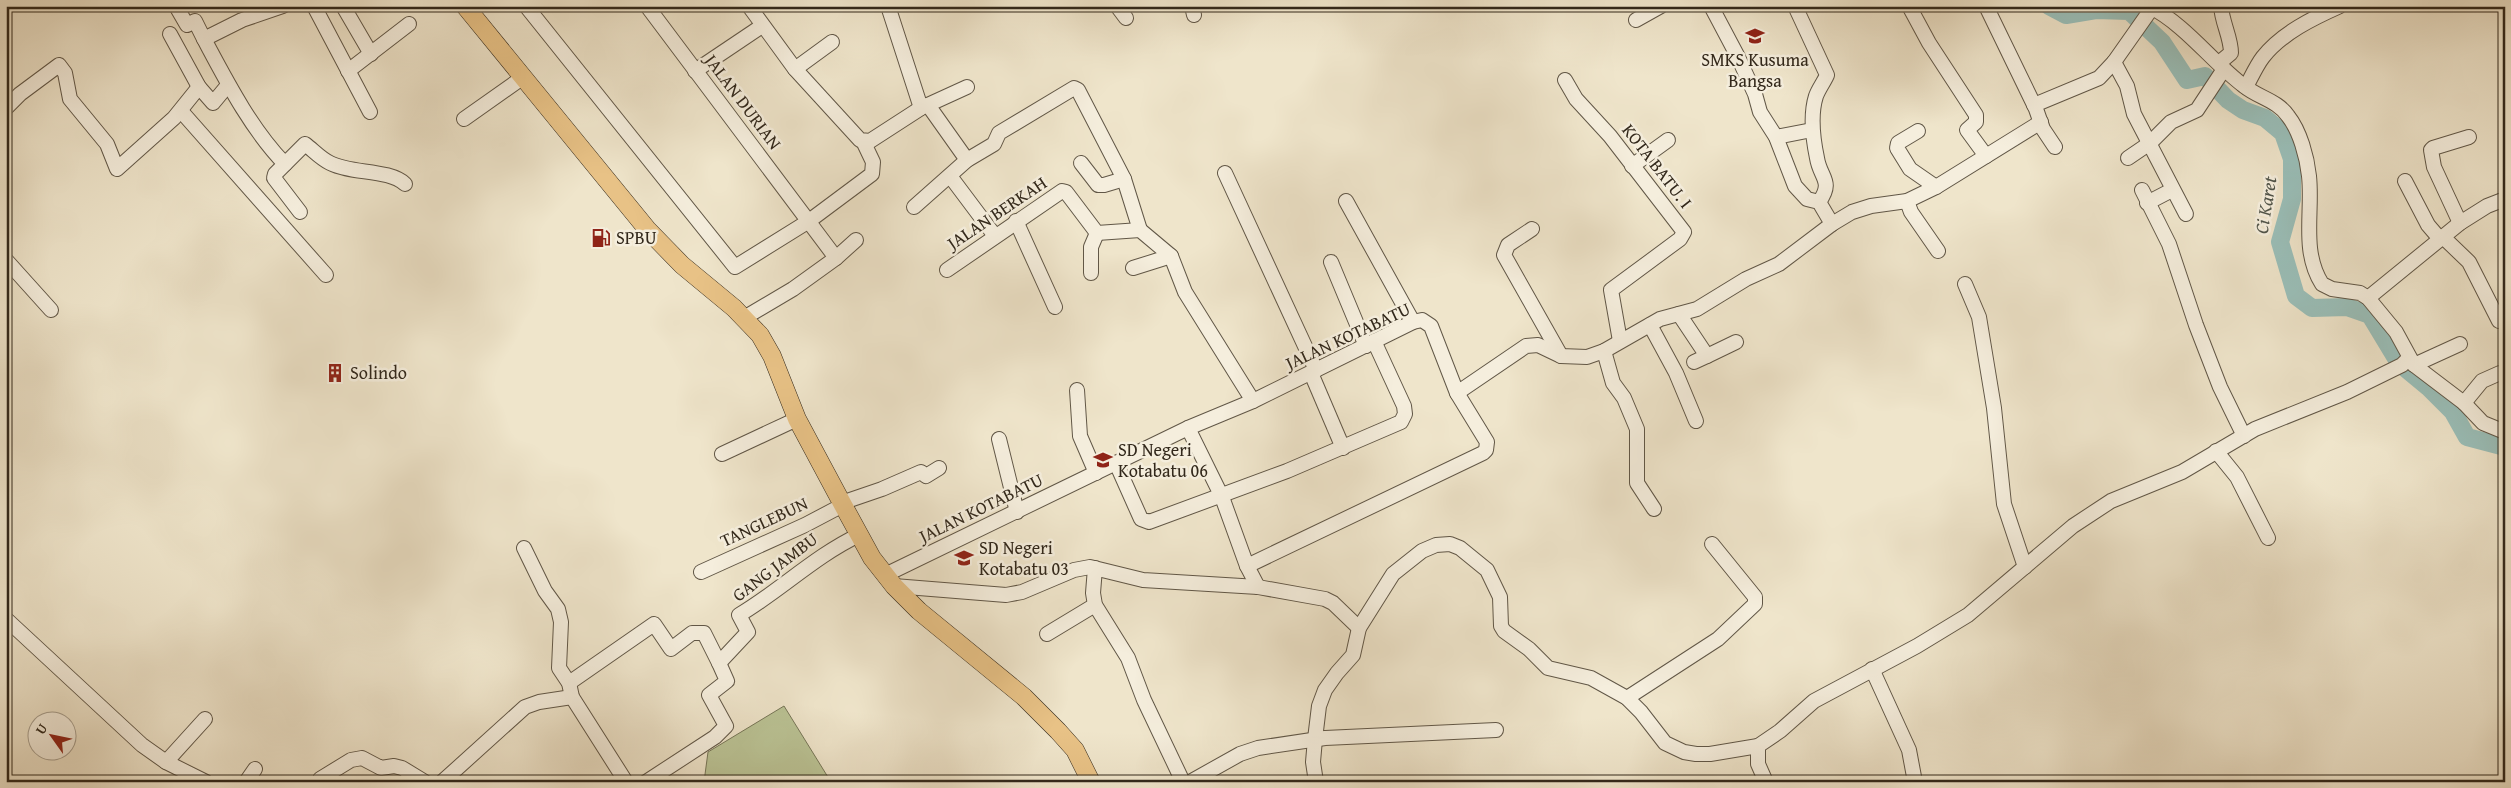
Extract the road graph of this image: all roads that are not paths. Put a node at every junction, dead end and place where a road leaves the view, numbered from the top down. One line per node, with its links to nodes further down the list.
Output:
1 (176, 6): 25 (street)
2 (314, 6): 31 (street)
3 (343, 6): 27 (street)
4 (526, 6): 74 (street)
5 (647, 6): 32 (street, JALAN DURIAN)
6 (888, 6): 41 (street)
7 (1117, 6): 20 (street)
8 (1661, 6): 21 (street)
9 (1710, 6): 48 (street)
10 (1796, 6): 46 (street)
11 (1909, 6): 54 (street)
12 (1986, 6): 40 (street)
13 (2221, 6): 29 (street)
14 (2340, 6): 19 (street)
15 (751, 7): 23 (street)
16 (2150, 7): 28 (street); 29 (street)
17 (276, 8): 25 (street)
18 (469, 8): 33 (main road)
19 (2319, 10): 38 (street)
20 (1126, 18)
21 (1636, 20)
22 (409, 24): 27 (street)
23 (762, 26): 30 (street); 32 (street)
24 (170, 34): 36 (street)
25 (204, 39): 35 (street)
26 (832, 42): 30 (street)
27 (371, 54): 31 (street)
28 (2114, 62): 40 (street); 52 (street)
29 (2222, 66): 38 (street); 52 (street)
30 (795, 69): 51 (street)
31 (348, 71): 43 (street)
32 (695, 71): 74 (street, JALAN DURIAN)
33 (522, 78): 44 (street); 98 (main road)
34 (1565, 80): 59 (street, KOTA BATU. I)
35 (228, 85): 36 (street); 58 (street)
36 (199, 87): 42 (street)
37 (967, 87): 41 (street)
38 (2246, 88): 94 (street)
39 (9, 99): 42 (street)
40 (2034, 104): 45 (street)
41 (924, 106): 51 (street); 56 (street)
42 (181, 111): 92 (street)
43 (370, 112)
44 (464, 119)
45 (2041, 122): 53 (street); 54 (street)
46 (1812, 130): 48 (street); 70 (street)
47 (1918, 131): 65 (street)
48 (1776, 137): 70 (street)
49 (2470, 137): 76 (street)
50 (1668, 140): 59 (street)
51 (863, 141): 74 (street)
52 (2150, 143): 55 (street); 66 (street)
53 (2056, 147)
54 (1986, 156): 65 (street)
55 (2128, 158)
56 (967, 160): 61 (street); 62 (street)
57 (1081, 163): 62 (street)
58 (286, 164): 64 (street); 72 (street)
59 (1632, 166): 102 (street, KOTA BATU. I)
60 (1225, 173): 111 (street)
61 (950, 176): 71 (street); 81 (street)
62 (1124, 179): 79 (street)
63 (2405, 181): 82 (street)
64 (405, 184)
65 (1936, 187): 69 (street)
66 (2172, 190): 73 (street); 121 (street)
67 (2505, 199): 76 (street)
68 (1346, 201): 100 (street)
69 (1907, 201): 77 (street); 84 (street)
70 (1819, 202): 77 (street)
71 (914, 207)
72 (300, 212)
73 (2186, 214)
74 (809, 221): 86 (street, JALAN DURIAN)
75 (1016, 221): 80 (street, JALAN BERKAH); 81 (street, JALAN BERKAH); 95 (street)
76 (2460, 223): 82 (street)
77 (1832, 224): 97 (street)
78 (1532, 229): 107 (street)
79 (1140, 230): 80 (street); 85 (street)
80 (1097, 233): 91 (street)
81 (995, 236): 90 (street, JALAN BERKAH)
82 (2442, 238): 94 (street); 99 (street)
83 (856, 240): 86 (street)
84 (1938, 251)
85 (1171, 256): 89 (street); 115 (street)
86 (836, 258): 98 (street)
87 (6, 260): 96 (street)
88 (1331, 262): 104 (street)
89 (1133, 268)
90 (947, 270)
91 (1091, 273)
92 (326, 275)
93 (1965, 284): 138 (street)
94 (2368, 298): 110 (street)
95 (1055, 306)
96 (51, 310)
97 (1679, 314): 101 (street); 108 (street)
98 (744, 318): 117 (main road)
99 (2499, 321)
100 (1413, 322): 104 (street, JALAN KOTABATU); 114 (street, JALAN KOTABATU)
101 (1650, 325): 102 (street); 118 (street)
102 (1620, 341): 106 (street)
103 (1736, 342): 108 (street)
104 (1370, 343): 111 (street, JALAN KOTABATU); 123 (street)
105 (2460, 344): 110 (street)
106 (1604, 351): 107 (street); 131 (street)
107 (1561, 356): 114 (street)
108 (1707, 356): 109 (street)
109 (1694, 362)
110 (2406, 364): 116 (street); 121 (street)
111 (1314, 372): 115 (street, JALAN KOTABATU); 123 (street)
112 (2500, 373): 116 (street)
113 (1077, 390): 128 (street)
114 (1457, 393): 137 (street, JALAN KOTABATU)
115 (1253, 401): 119 (street, JALAN KOTABATU)
116 (2464, 404): 120 (street)
117 (797, 418): 125 (street); 130 (main road)
118 (1696, 421)
119 (1188, 428): 126 (street, JALAN KOTABATU); 129 (street)
120 (2505, 432)
121 (2244, 436): 124 (street)
122 (999, 439): 132 (street)
123 (1343, 448): 129 (street)
124 (2216, 451): 134 (street); 138 (street)
125 (722, 454)
126 (1116, 463): 128 (street, JALAN KOTABATU); 129 (street)
127 (939, 468): 130 (street, TANGLEBUN)
128 (1096, 473): 132 (street, JALAN KOTABATU)
129 (1222, 497): 137 (street)
130 (842, 504): 133 (main road); 140 (street, TANGLEBUN)
131 (1654, 509)
132 (1017, 512): 141 (street, JALAN KOTABATU)
133 (859, 535): 141 (main road); 147 (street, GANG JAMBU)
134 (2268, 538)
135 (1712, 544): 151 (street)
136 (524, 548): 149 (street)
137 (1247, 566): 142 (street)
138 (2026, 567): 148 (street)
139 (1095, 568): 141 (street); 142 (street); 143 (street)
140 (701, 572)
141 (890, 580): 165 (main road)
142 (1258, 587): 145 (street)
143 (1096, 605): 146 (street); 166 (street)
144 (9, 627): 156 (street)
145 (1359, 628): 151 (street); 154 (street)
146 (1047, 634)
147 (719, 663): 149 (street); 164 (street)
148 (1872, 669): 155 (street); 170 (street)
149 (569, 683): 150 (street)
150 (572, 697): 162 (street); 163 (street)
151 (1627, 698): 155 (street)
152 (205, 719): 156 (street)
153 (1496, 730): 154 (street)
154 (1314, 739): 167 (street); 168 (street)
155 (1758, 746): 169 (street)
156 (166, 762): 159 (street)
157 (255, 769): 160 (street)
158 (320, 778): 161 (street)
159 (206, 782)
160 (246, 782)
161 (426, 782)
162 (442, 782)
163 (626, 782)
164 (646, 782)
165 (1091, 782)
166 (1183, 782)
167 (1191, 782)
168 (1316, 782)
169 (1766, 782)
170 (1916, 782)

